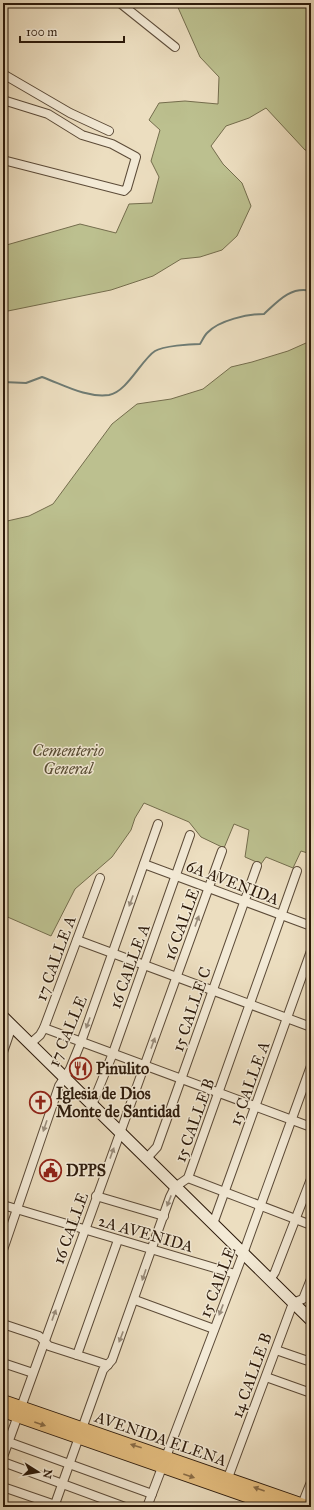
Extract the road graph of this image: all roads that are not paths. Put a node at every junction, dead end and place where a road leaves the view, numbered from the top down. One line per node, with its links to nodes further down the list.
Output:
1 (120, 3): 2 (street)
2 (175, 47)
3 (3, 74): 5 (street)
4 (3, 100): 6 (street)
5 (106, 129)
6 (3, 160)
7 (158, 824): 10 (street, 17 CALLE)
8 (190, 835): 13 (street, 16 CALLE A)
9 (222, 851): 15 (street, 16 CALLE)
10 (144, 864): 13 (street, 6A AVENIDA); 21 (street, 17 CALLE, one-way to 21)
11 (257, 866): 16 (street, 15 CALLE C)
12 (297, 871): 17 (street, 15 CALLE B)
13 (176, 876): 15 (street, 6A AVENIDA); 22 (street, 16 CALLE A)
14 (100, 878): 19 (street, 17 CALLE A)
15 (208, 888): 16 (street, 6A AVENIDA); 23 (street, 16 CALLE, one-way to 15)
16 (244, 901): 17 (street, 6A AVENIDA); 24 (street, 15 CALLE C)
17 (281, 915): 18 (street, 6A AVENIDA); 25 (street, 15 CALLE B)
18 (311, 926)
19 (77, 940): 21 (street); 30 (street, 17 CALLE A)
20 (311, 951): 27 (street, 15 CALLE A)
21 (112, 953): 22 (street); 31 (street, 17 CALLE, one-way to 31)
22 (144, 965): 23 (street); 34 (street, 16 CALLE A)
23 (176, 977): 24 (street); 35 (street, 16 CALLE, one-way to 23)
24 (212, 990): 25 (street); 38 (street, 15 CALLE C)
25 (250, 1004): 27 (street); 39 (street, 15 CALLE B)
26 (3, 1017): 28 (main road)
27 (287, 1018): 29 (street); 41 (street, 15 CALLE A)
28 (12, 1026): 32 (main road); 33 (street)
29 (311, 1027)
30 (44, 1028): 31 (street); 32 (street, 17 CALLE A)
31 (81, 1042): 34 (street); 37 (street, 17 CALLE)
32 (30, 1044): 37 (main road)
33 (3, 1052)
34 (113, 1054): 35 (street); 40 (street, 16 CALLE A)
35 (145, 1066): 38 (street); 44 (street, 16 CALLE)
36 (311, 1066): 42 (street, 15 CALLE)
37 (64, 1077): 40 (main road); 53 (street, 17 CALLE, one-way to 53)
38 (181, 1079): 39 (street); 45 (street, 15 CALLE C)
39 (218, 1093): 41 (street); 46 (street, 15 CALLE B)
40 (92, 1105): 44 (main road)
41 (256, 1106): 42 (street); 49 (street, 15 CALLE A)
42 (292, 1120): 43 (street); 52 (street, 15 CALLE)
43 (311, 1127)
44 (119, 1132): 45 (main road); 50 (street, 16 CALLE, one-way to 44)
45 (146, 1158): 48 (main road)
46 (188, 1178): 48 (street, 15 CALLE B); 49 (street)
47 (311, 1179): 55 (street)
48 (176, 1187): 54 (street, one-way to 54); 56 (main road)
49 (225, 1192): 52 (street); 56 (street, 15 CALLE A)
50 (96, 1196): 54 (street); 58 (street, 16 CALLE)
51 (3, 1205): 53 (street, 2A AVENIDA)
52 (260, 1206): 55 (street); 62 (street, 15 CALLE)
53 (17, 1209): 58 (street, 2A AVENIDA); 61 (street, 17 CALLE)
54 (164, 1216): 60 (street)
55 (296, 1219): 57 (street); 65 (street)
56 (213, 1224): 62 (main road)
57 (311, 1225)
58 (84, 1230): 59 (street, 2A AVENIDA); 71 (street, 16 CALLE, one-way to 58)
59 (118, 1240): 60 (street, 2A AVENIDA); 73 (street)
60 (152, 1249): 63 (street, 2A AVENIDA); 66 (street, one-way to 66)
61 (3, 1250)
62 (243, 1254): 63 (street, 15 CALLE); 65 (main road)
63 (235, 1274): 70 (street, 15 CALLE, one-way to 70)
64 (311, 1279): 67 (street, 14 CALLE B)
65 (270, 1280): 67 (main road)
66 (135, 1300): 70 (street); 76 (street, one-way to 76)
67 (293, 1303): 68 (main road); 72 (street, 14 CALLE B)
68 (311, 1320)
69 (3, 1324): 71 (street)
70 (214, 1329): 86 (street, 15 CALLE)
71 (44, 1342): 73 (street); 77 (street, 16 CALLE)
72 (276, 1350): 74 (street); 78 (street, 14 CALLE B)
73 (77, 1355): 76 (street)
74 (311, 1362)
75 (3, 1363): 77 (street)
76 (108, 1365): 83 (street)
77 (33, 1373): 82 (street, 16 CALLE)
78 (266, 1377): 79 (street); 91 (street, 14 CALLE B)
79 (311, 1393)
80 (3, 1400): 82 (main road, AVENIDA ELENA)
81 (3, 1411): 82 (main road, AVENIDA ELENA)
82 (19, 1411): 83 (main road, AVENIDA ELENA); 84 (street, 16 CALLE)
83 (80, 1433): 86 (main road, AVENIDA ELENA); 88 (street)
84 (6, 1441): 85 (street, 16 CALLE); 88 (street)
85 (3, 1457)
86 (164, 1461): 91 (main road, AVENIDA ELENA); 93 (street, 15 CALLE)
87 (3, 1462): 90 (street)
88 (70, 1463): 90 (street); 93 (street)
89 (311, 1482): 95 (street)
90 (63, 1483): 94 (street); 96 (street)
91 (226, 1483): 95 (main road, AVENIDA ELENA, one-way to 91); 98 (main road, AVENIDA ELENA)
92 (3, 1487): 94 (street)
93 (152, 1494): 97 (street, 15 CALLE)
94 (57, 1506)
95 (304, 1506)
96 (125, 1507)
97 (147, 1507)
98 (278, 1507)

